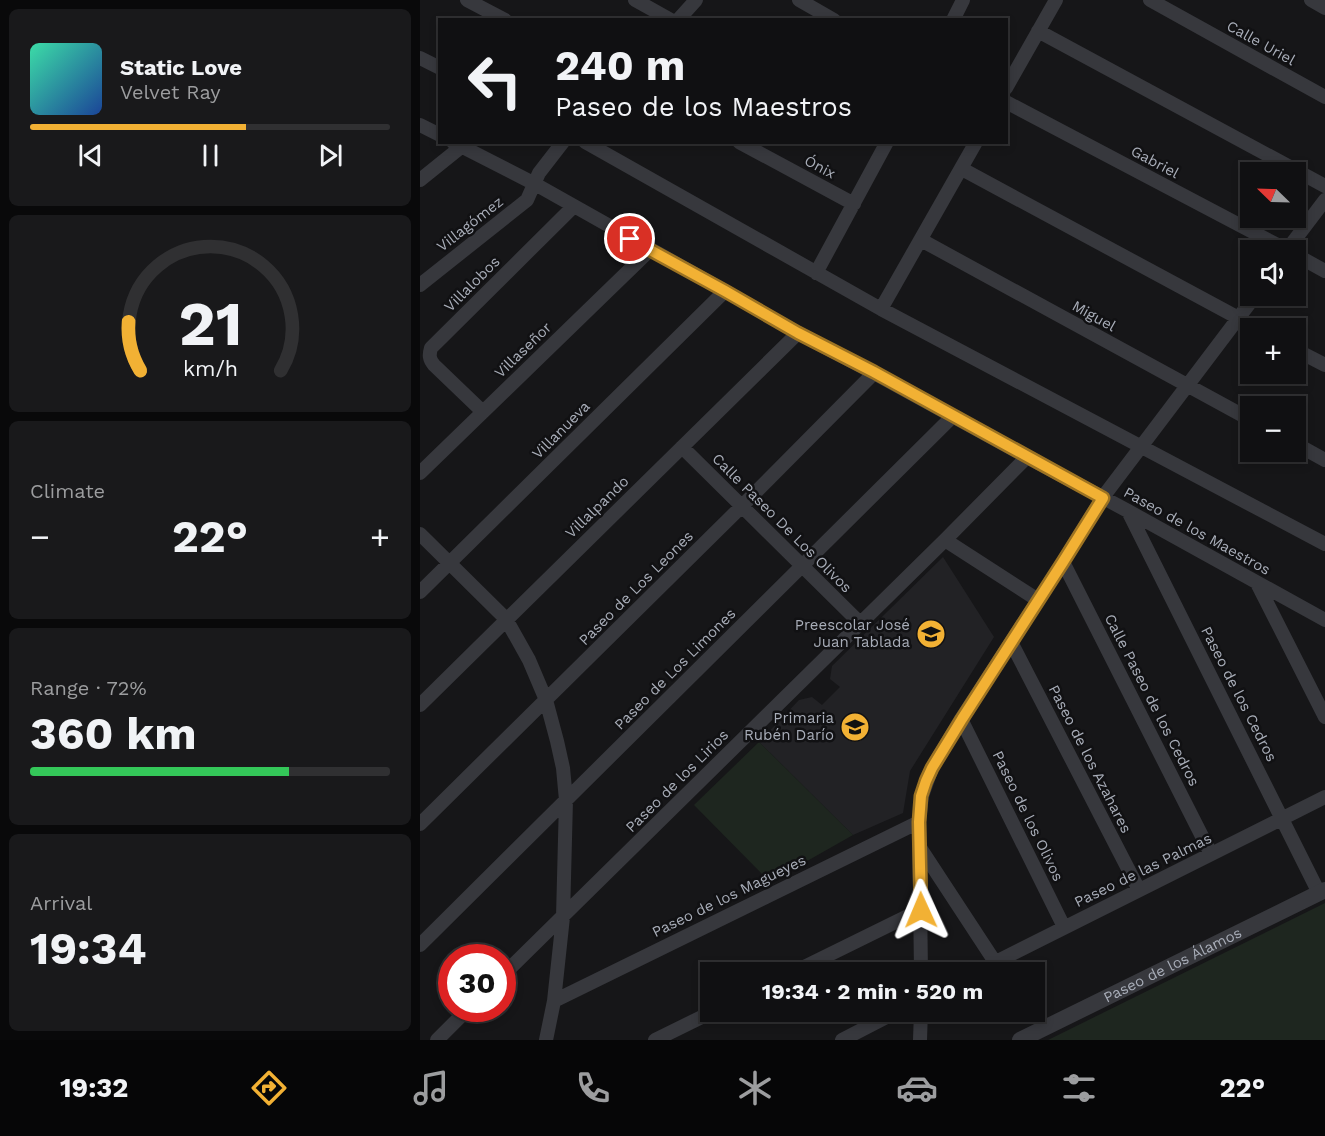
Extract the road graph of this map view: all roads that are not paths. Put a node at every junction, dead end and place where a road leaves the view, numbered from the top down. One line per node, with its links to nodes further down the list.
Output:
1 (467, 0): 10 (street)
2 (635, 0): 11 (street)
3 (696, 0): 12 (street)
4 (799, 0): 13 (street)
5 (1056, 0): 15 (street)
6 (1150, 0): 19 (street, Calle Uriel)
7 (1311, 0): 9 (street)
8 (962, 1): 14 (street)
9 (1325, 8)
10 (501, 18)
11 (666, 18)
12 (680, 18)
13 (830, 18)
14 (954, 18)
15 (1038, 31): 18 (street); 32 (street)
16 (420, 58): 17 (street)
17 (438, 67)
18 (1008, 84)
19 (1325, 97)
20 (1008, 103): 37 (street, Gabriel)
21 (420, 125): 22 (street)
22 (438, 134)
23 (561, 144): 31 (street, Villagómez)
24 (589, 144): 42 (street)
25 (743, 144): 34 (street, Ónix)
26 (886, 144): 34 (street)
27 (975, 144): 29 (street)
28 (457, 145): 30 (street); 31 (street, Paseo de los Maestros)
29 (962, 169): 36 (street); 47 (street)
30 (420, 180)
31 (535, 184): 35 (street, Paseo de los Maestros); 43 (street, Villagómez)
32 (1325, 186)
33 (1325, 200): 38 (street)
34 (854, 204): 42 (street)
35 (573, 207): 39 (street, Paseo de los Maestros); 53 (street, Villalobos)
36 (921, 240): 46 (street); 52 (street, Miguel)
37 (1268, 240)
38 (1295, 240)
39 (650, 250): 44 (street, Paseo de los Maestros); 53 (street, Villaseñor)
40 (1306, 261): 41 (street)
41 (1325, 271)
42 (816, 273): 46 (street)
43 (420, 285)
44 (725, 291): 48 (street, Paseo de los Maestros); 69 (street, Villanueva)
45 (1248, 306): 47 (street)
46 (881, 309): 57 (street)
47 (1239, 319): 52 (street)
48 (798, 333): 51 (street, Paseo de los Maestros); 56 (street, Villalpando)
49 (1306, 355): 50 (street)
50 (1325, 365)
51 (874, 372): 55 (street, Paseo de los Maestros); 63 (street, Paseo de Los Leones)
52 (1187, 386): 54 (street, Miguel); 57 (street)
53 (483, 412): 61 (street, Villaseñor)
54 (1240, 414)
55 (952, 416): 59 (street, Paseo de los Maestros); 70 (street, Paseo de Los Limones)
56 (682, 447): 63 (street, Calle Paseo De Los Olivos); 74 (street, Villalpando)
57 (1140, 447): 62 (street); 67 (street)
58 (1306, 450): 60 (street)
59 (1027, 457): 62 (street, Paseo de los Maestros); 66 (street, Paseo de los Lirios)
60 (1325, 460)
61 (420, 473)
62 (1103, 498): 64 (street, Paseo de los Maestros); 68 (street)
63 (742, 506): 70 (street, Calle Paseo De Los Olivos); 78 (street, Paseo de Los Leones)
64 (1128, 511): 71 (street, Paseo de los Maestros); 84 (street, Paseo de los Cedros)
65 (420, 534): 69 (street)
66 (945, 540): 73 (street); 76 (street, Paseo de los Lirios)
67 (1325, 544)
68 (1063, 562): 73 (street); 88 (street, Calle Paseo de los Cedros)
69 (450, 564): 72 (street, Villanueva); 74 (street)
70 (802, 566): 76 (street, Calle Paseo De Los Olivos); 83 (street, Paseo de Los Limones)
71 (1257, 583): 75 (street, Paseo de los Maestros); 80 (street)
72 (420, 592)
73 (1038, 600): 77 (street)
74 (506, 619): 78 (street); 79 (street, Villalpando)
75 (1325, 620)
76 (860, 623): 92 (street, Paseo de los Lirios)
77 (1011, 642): 81 (street); 89 (street, Paseo de los Azahares)
78 (546, 700): 83 (street); 86 (street, Paseo de Los Leones)
79 (420, 705)
80 (1325, 717)
81 (962, 719): 85 (street); 93 (street, Paseo de los Olivos)
82 (1325, 797): 84 (street, Paseo de las Palmas)
83 (566, 800): 92 (street); 94 (street, Paseo de Los Limones)
84 (1282, 818): 88 (street, Paseo de las Palmas); 90 (street, Paseo de los Cedros)
85 (919, 822): 87 (street); 99 (street, Paseo de los Magueyes)
86 (420, 824)
87 (919, 846): 91 (street); 98 (street)
88 (1211, 854): 89 (street, Paseo de las Palmas)
89 (1139, 890): 93 (street, Paseo de las Palmas)
90 (1322, 891): 109 (street, Paseo de los Álamos)
91 (921, 910): 96 (street); 97 (street)
92 (563, 917): 95 (street, Paseo de los Lirios); 99 (street)
93 (1064, 927): 98 (street, Paseo de las Palmas)
94 (420, 945)
95 (516, 962)
96 (814, 962)
97 (921, 962)
98 (995, 962)
99 (554, 1001): 105 (street)
100 (700, 1018): 106 (street)
101 (455, 1022): 104 (street)
102 (877, 1022): 107 (street)
103 (921, 1022): 108 (street)
104 (437, 1040)
105 (546, 1040)
106 (655, 1040)
107 (842, 1040)
108 (920, 1040)
109 (1020, 1040)

